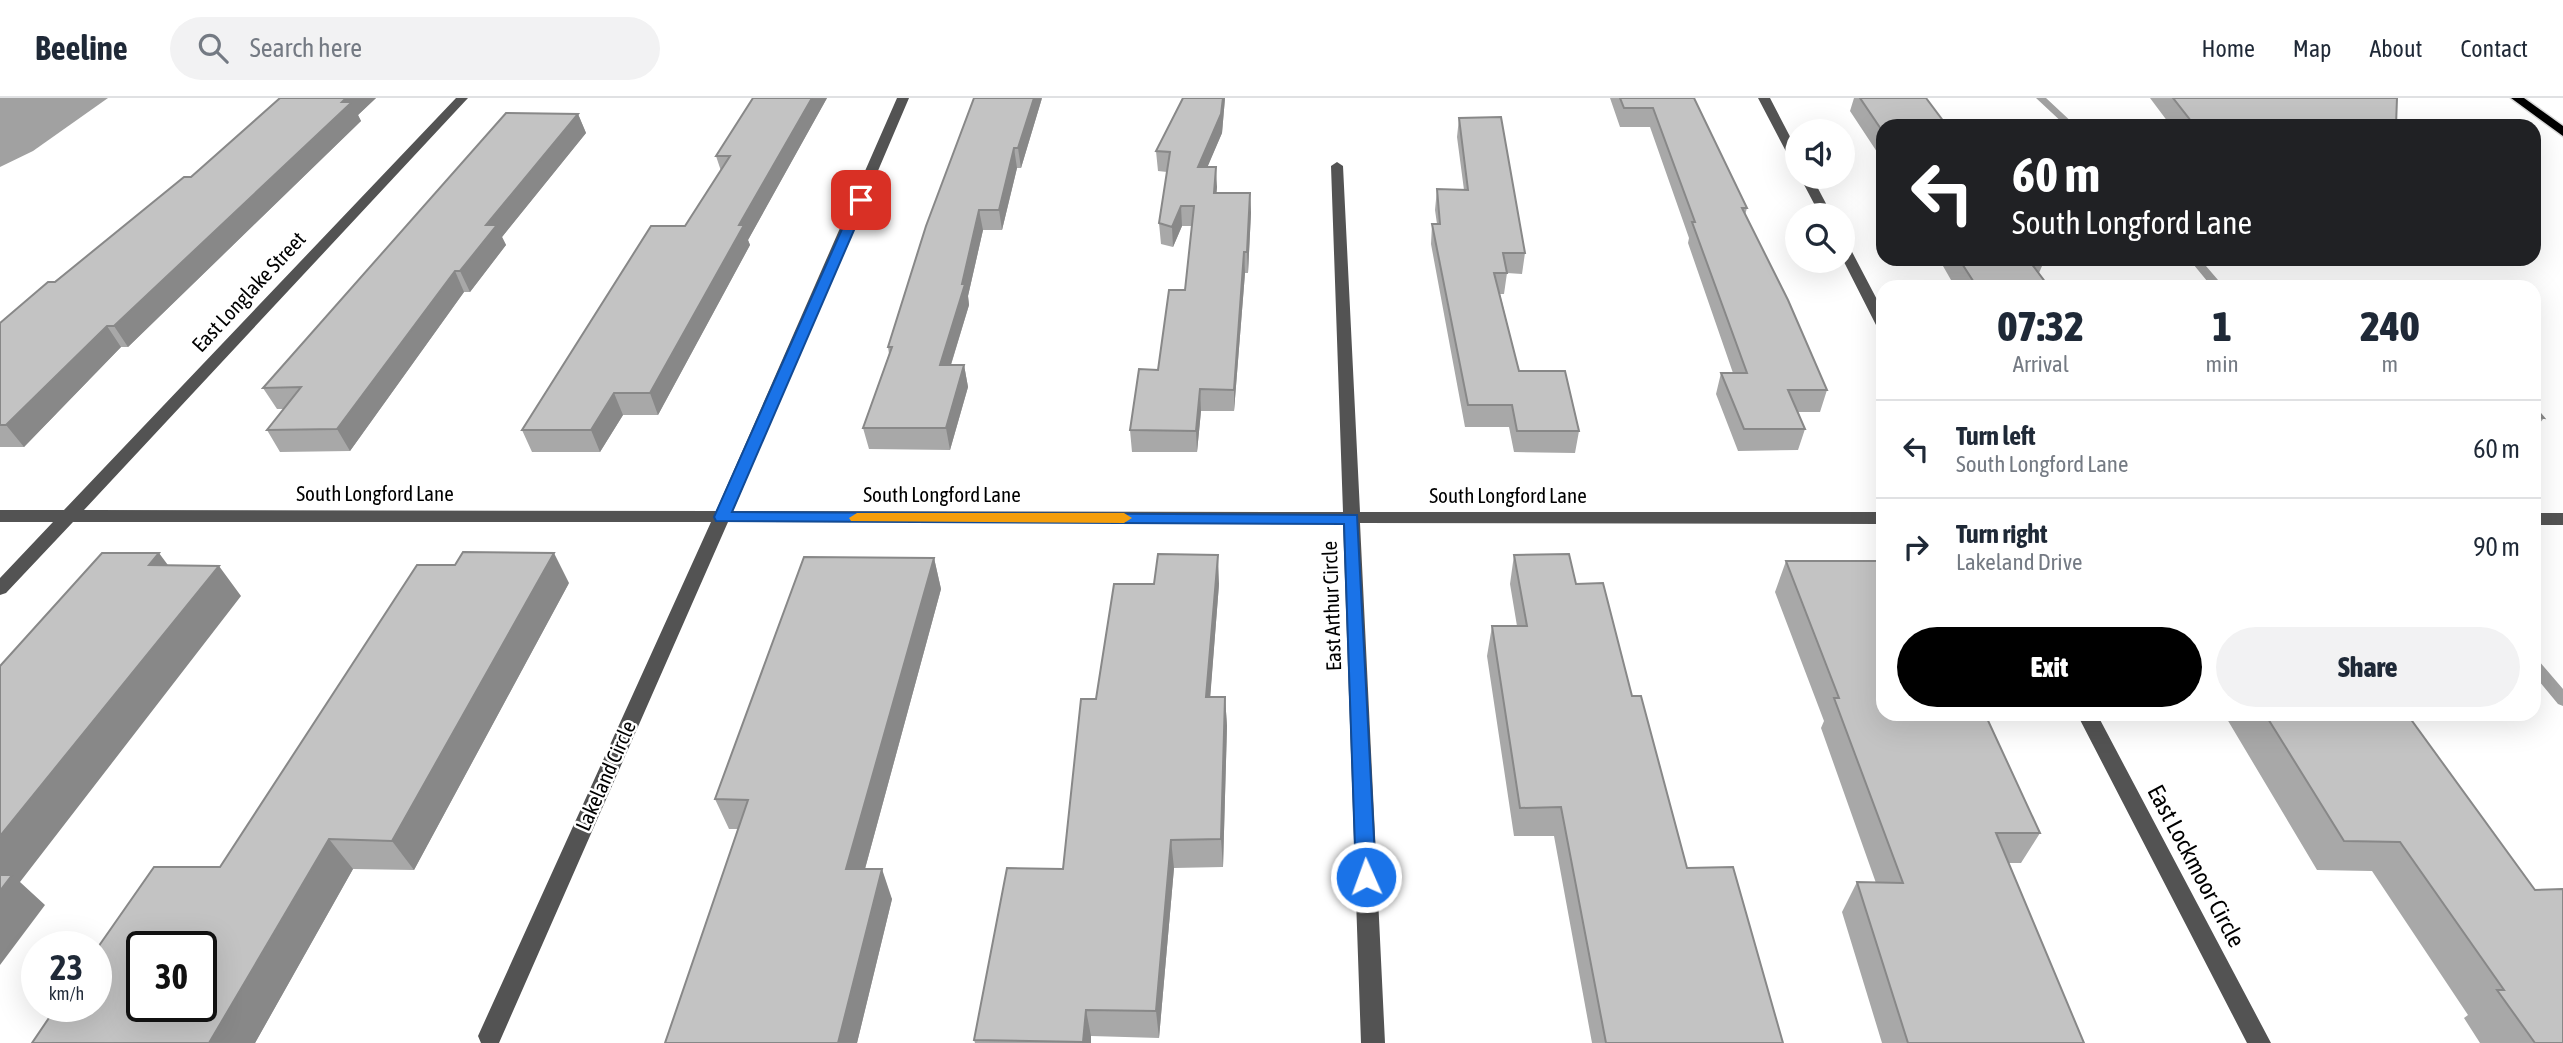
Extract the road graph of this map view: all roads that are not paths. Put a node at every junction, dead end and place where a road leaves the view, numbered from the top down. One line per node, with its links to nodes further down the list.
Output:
1 (462, 98): 11 (street, East Longlake Street)
2 (903, 98): 12 (street, Lakeland Circle)
3 (1764, 98): 6 (street)
4 (2516, 98): 5 (main road)
5 (2563, 132)
6 (1785, 138)
7 (1337, 166): 14 (street, East Arthur Circle)
8 (1855, 271): 9 (street)
9 (1876, 312)
10 (0, 516): 11 (street, South Longford Lane)
11 (69, 516): 12 (street, South Longford Lane); 17 (street, East Longlake Street)
12 (722, 517): 14 (street, South Longford Lane); 19 (street, Lakeland Circle)
13 (1876, 518): 14 (street, South Longford Lane)
14 (1352, 519): 20 (street, East Arthur Circle)
15 (2541, 519): 16 (street)
16 (2563, 519)
17 (0, 589)
18 (2091, 721): 21 (street, East Lockmoor Circle)
19 (490, 1036)
20 (1373, 1043)
21 (2259, 1043)

